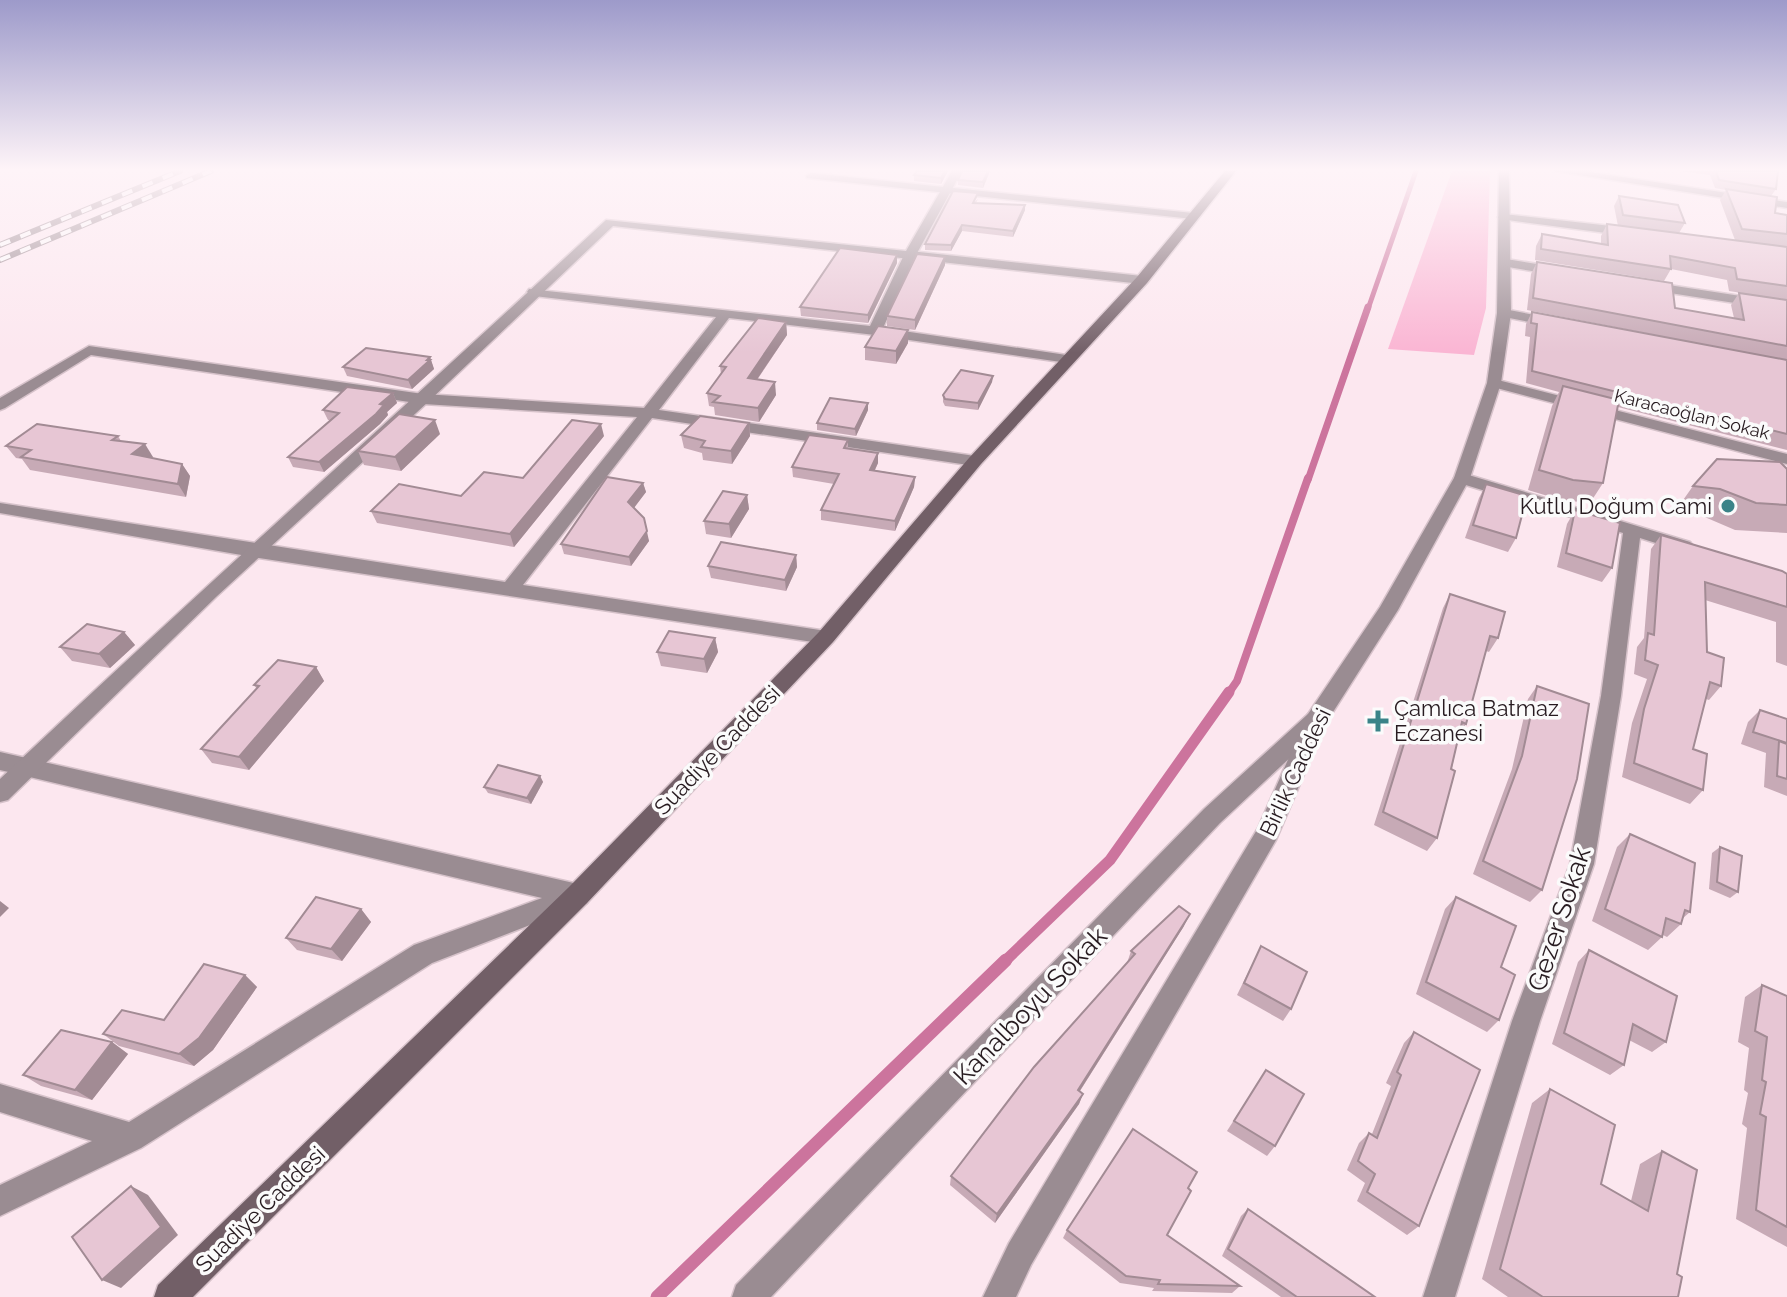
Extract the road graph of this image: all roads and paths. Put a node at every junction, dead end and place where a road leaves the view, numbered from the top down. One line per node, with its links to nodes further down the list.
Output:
1 (600, 232): 13 (street)
2 (697, 232): 8 (street)
3 (923, 232): 8 (street)
4 (1181, 232): 11 (main road, Suadiye Caddesi)
5 (1505, 232): 9 (street, Birlik Caddesi)
6 (1625, 232): 7 (street)
7 (1637, 233)
8 (910, 255): 11 (street); 18 (street)
9 (1506, 263): 10 (street); 15 (street, Birlik Caddesi)
10 (1584, 275)
11 (1142, 280): 19 (main road, Suadiye Caddesi)
12 (1631, 283): 14 (street)
13 (534, 292): 16 (street); 21 (street)
14 (1787, 307)
15 (1504, 313): 17 (street); 20 (street, Birlik Caddesi)
16 (724, 316): 18 (street); 23 (street)
17 (1567, 325)
18 (875, 331): 19 (street)
19 (1068, 359): 25 (main road, Suadiye Caddesi)
20 (1494, 383): 24 (street, Karacaoğlan Sokak); 26 (street, Birlik Caddesi)
21 (423, 399): 22 (street); 23 (street); 29 (street)
22 (0, 405)
23 (649, 413): 25 (street); 31 (street)
24 (1787, 459)
25 (975, 461): 32 (main road, Suadiye Caddesi)
26 (1462, 478): 28 (street); 33 (street, Birlik Caddesi)
27 (0, 508): 29 (street)
28 (1632, 530): 30 (street); 44 (street, Gezer Sokak)
29 (253, 551): 31 (street); 35 (street)
30 (1702, 552)
31 (511, 588): 32 (street)
32 (826, 637): 37 (main road, Suadiye Caddesi)
33 (1316, 720): 42 (street, Kanalboyu Sokak); 43 (street, Birlik Caddesi)
34 (0, 761): 35 (street)
35 (26, 767): 36 (street); 37 (street)
36 (0, 793)
37 (578, 895): 39 (street); 41 (main road, Suadiye Caddesi)
38 (0, 1098): 39 (street)
39 (131, 1138): 40 (street)
40 (0, 1201)
41 (170, 1297)
42 (748, 1297)
43 (999, 1297)
44 (1439, 1297)

